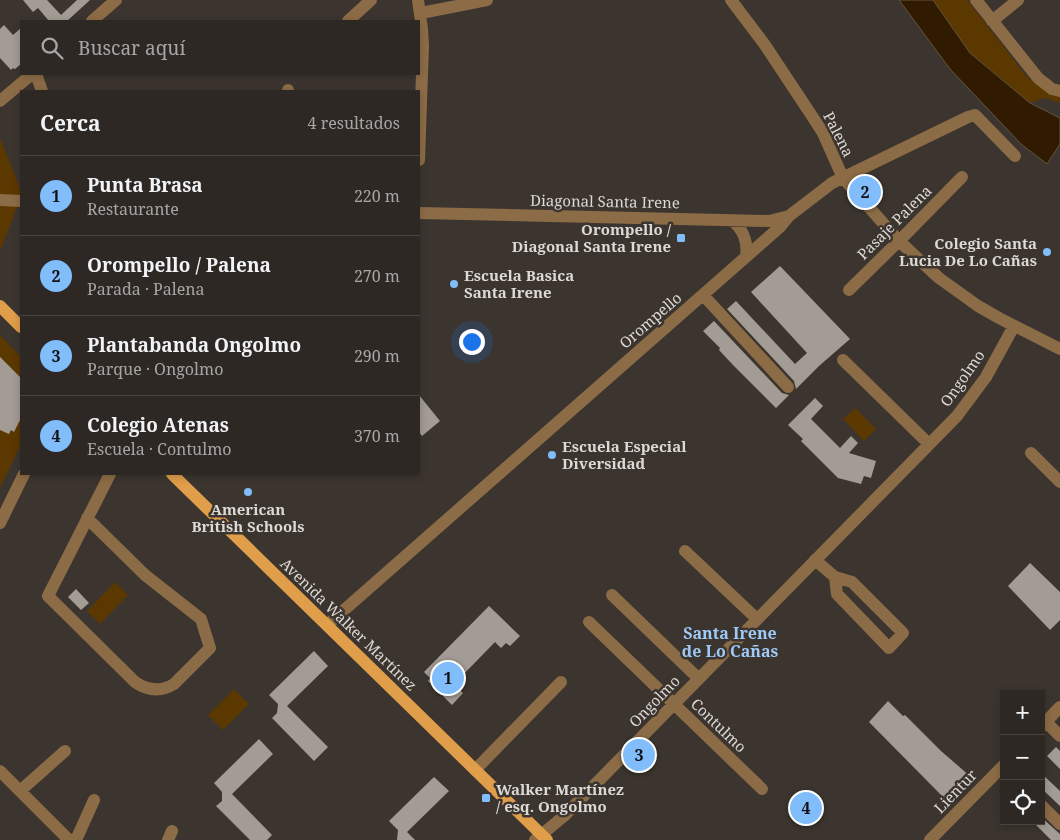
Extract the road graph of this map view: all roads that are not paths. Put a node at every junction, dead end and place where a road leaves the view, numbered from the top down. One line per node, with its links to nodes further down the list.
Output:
1 (116, 0): 9 (street)
2 (372, 0): 10 (street)
3 (432, 0): 8 (street)
4 (487, 0): 8 (street)
5 (731, 0): 20 (street, Palena)
6 (976, 0): 11 (street)
7 (1018, 0): 11 (street)
8 (419, 6): 17 (street)
9 (93, 20)
10 (349, 20)
11 (992, 21): 14 (street)
12 (31, 75): 16 (street)
13 (36, 75): 15 (street)
14 (1057, 88)
15 (42, 90)
16 (0, 101)
17 (420, 131)
18 (1015, 156): 20 (street, Orompello)
19 (962, 177): 26 (street, Pasaje Palena)
20 (843, 178): 24 (street, Orompello); 26 (street, Palena)
21 (0, 200): 22 (street)
22 (20, 201)
23 (420, 213): 25 (street, Diagonal Santa Irene)
24 (789, 216): 25 (street, Diagonal Santa Irene); 27 (street, Orompello)
25 (733, 221): 27 (street)
26 (899, 241): 28 (street, Pasaje Palena); 32 (street, Palena)
27 (746, 257): 29 (street, Orompello)
28 (849, 290)
29 (703, 295): 35 (street); 50 (street, Orompello)
30 (0, 306): 31 (main road)
31 (20, 326)
32 (1014, 326): 33 (street, Palena); 36 (street, Ongolmo)
33 (1060, 349)
34 (844, 360): 36 (street)
35 (788, 387)
36 (929, 444): 45 (street, Ongolmo)
37 (1031, 453): 41 (street)
38 (24, 475): 43 (street)
39 (109, 475): 42 (street)
40 (173, 475): 50 (main road, Avenida Walker Martínez)
41 (1060, 482)
42 (87, 518): 42 (street)
43 (0, 523)
44 (685, 551): 48 (street)
45 (815, 560): 46 (street); 48 (street, Ongolmo)
46 (835, 577): 46 (street)
47 (612, 595): 51 (street)
48 (757, 620): 51 (street, Ongolmo)
49 (589, 622): 53 (street, Contulmo)
50 (327, 625): 60 (main road, Avenida Walker Martínez)
51 (699, 678): 53 (street, Ongolmo)
52 (562, 682): 60 (street)
53 (674, 704): 62 (street, Contulmo); 67 (street, Ongolmo)
54 (1060, 707): 55 (street)
55 (1045, 723)
56 (1045, 725): 57 (street)
57 (1060, 736)
58 (65, 751): 63 (street)
59 (1000, 769): 70 (street, Lientur)
60 (475, 770): 67 (main road, Avenida Walker Martínez)
61 (0, 771): 63 (street)
62 (762, 789)
63 (20, 791): 68 (street)
64 (94, 800): 69 (street)
65 (1045, 809): 66 (street)
66 (1060, 824)
67 (541, 838)
68 (69, 840)
69 (76, 840)
70 (930, 840)

